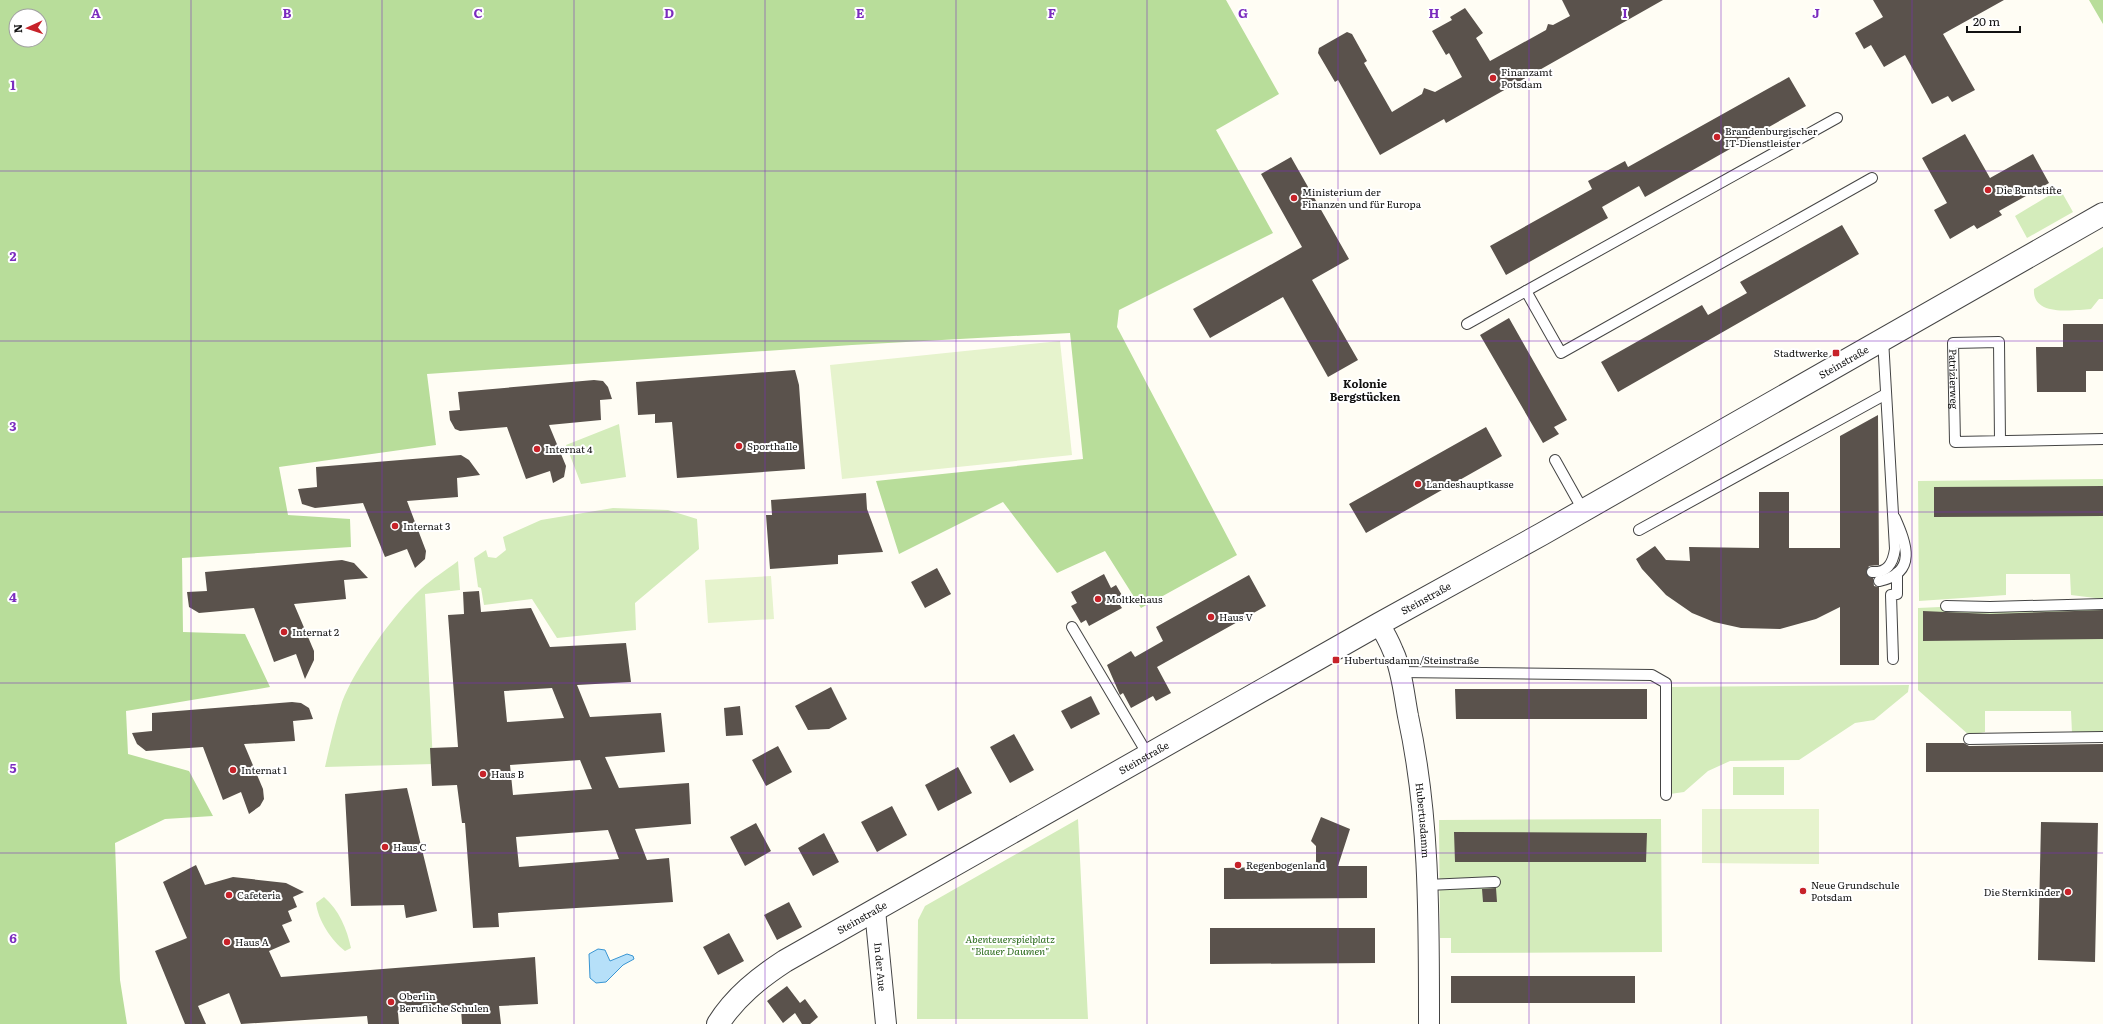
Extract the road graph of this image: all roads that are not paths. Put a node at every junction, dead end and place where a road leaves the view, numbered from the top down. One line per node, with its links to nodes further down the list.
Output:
1 (1837, 118): 4 (lane)
2 (1872, 178): 4 (lane)
3 (2103, 214): 6 (street, Steinstraße)
4 (1526, 291): 5 (lane)
5 (1467, 324)
6 (1883, 339): 7 (lane); 11 (street, Steinstraße)
7 (1886, 394): 12 (lane); 13 (lane)
8 (2103, 439): 9 (lane, Patrizierweg)
9 (2000, 441): 9 (lane, Patrizierweg)
10 (1555, 460): 11 (lane)
11 (1583, 510): 19 (street, Steinstraße)
12 (1893, 512): 14 (lane); 15 (lane)
13 (1640, 530)
14 (1872, 572)
15 (1897, 573): 16 (lane); 21 (lane)
16 (1879, 581)
17 (2103, 604): 18 (lane)
18 (1946, 606)
19 (1379, 624): 22 (street, Hubertusdamm); 25 (street, Steinstraße)
20 (1072, 627): 25 (lane)
21 (1893, 659)
22 (1399, 672): 26 (lane); 28 (street, Hubertusdamm)
23 (2103, 738): 24 (lane)
24 (1969, 739)
25 (1148, 755): 29 (street, Steinstraße)
26 (1666, 795)
27 (1495, 882): 28 (lane)
28 (1427, 885): 32 (street, Hubertusdamm)
29 (875, 910): 30 (street, Steinstraße); 31 (street, In der Aue)
30 (718, 1024)
31 (886, 1024)
32 (1429, 1024)

